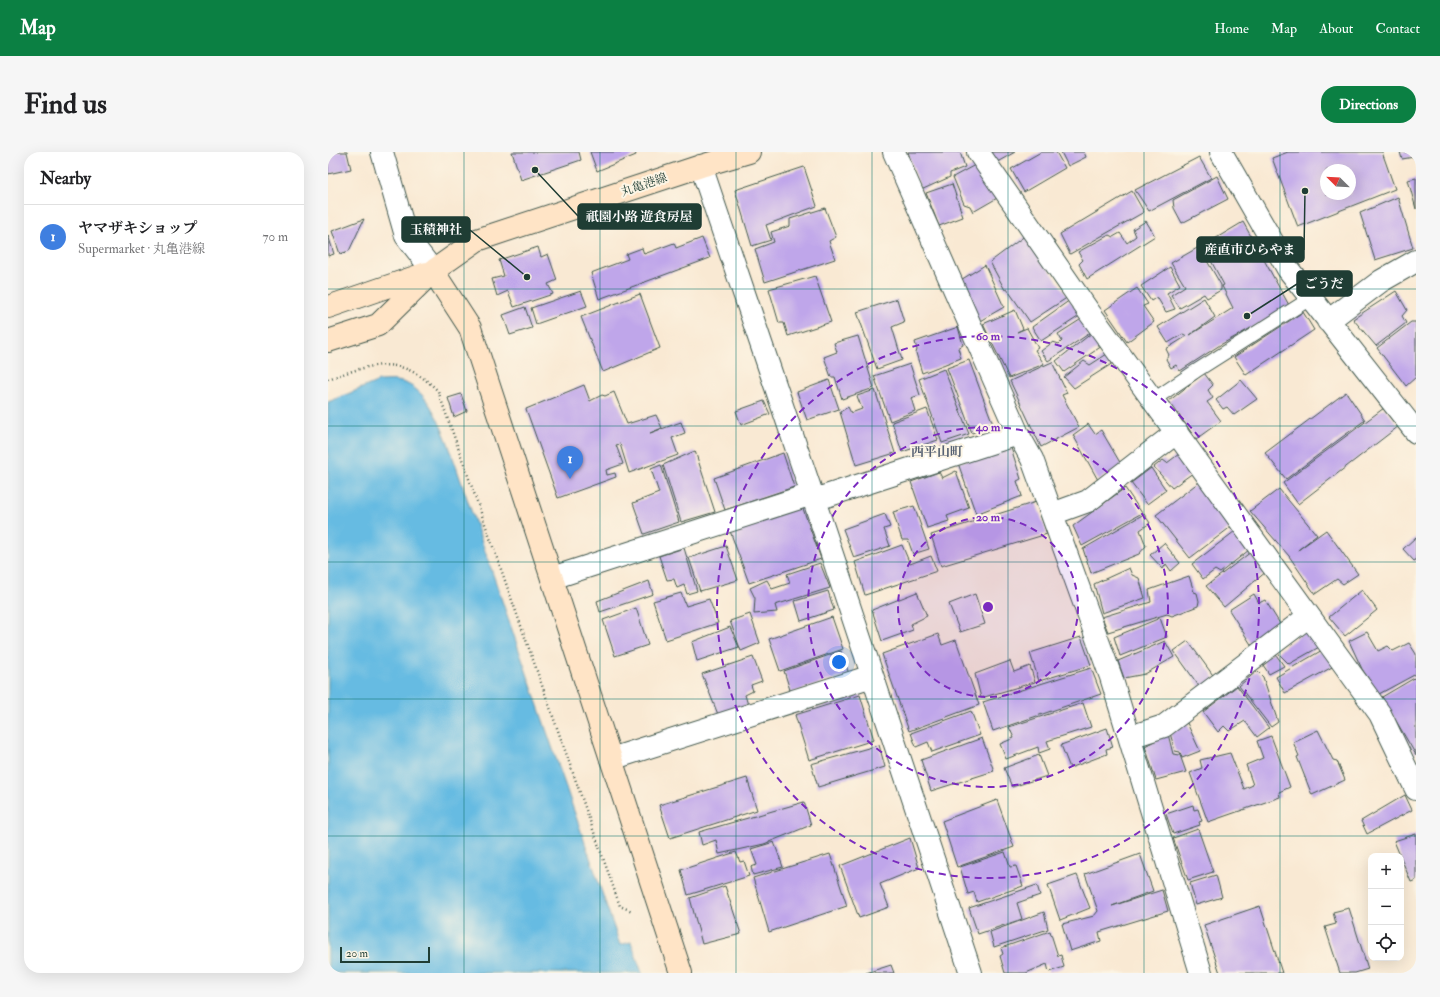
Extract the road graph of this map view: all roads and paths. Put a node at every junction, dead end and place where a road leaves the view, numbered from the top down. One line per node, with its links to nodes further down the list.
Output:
1 (382, 152): 8 (street)
2 (749, 152): 6 (street, 丸亀港線)
3 (894, 152): 17 (street)
4 (978, 152): 14 (street)
5 (1221, 152): 9 (street)
6 (701, 166): 8 (street, 丸亀港線); 18 (street)
7 (1416, 261): 11 (street)
8 (433, 271): 10 (street, 丸亀港線); 12 (street, 丸亀港線); 20 (street)
9 (1310, 298): 11 (street); 14 (lane)
10 (328, 307)
11 (1328, 321): 16 (street)
12 (328, 341)
13 (328, 380): 26 (path)
14 (1153, 400): 15 (street)
15 (1177, 432): 19 (street); 21 (street)
16 (1416, 432)
17 (1018, 434): 18 (street); 19 (street)
18 (813, 497): 20 (street); 22 (street)
19 (1052, 514): 23 (street)
20 (552, 578): 24 (street)
21 (1309, 616): 23 (street); 25 (street)
22 (872, 676): 24 (street); 28 (street)
23 (1130, 737): 29 (street)
24 (611, 759): 27 (street)
25 (1416, 789)
26 (639, 914)
27 (681, 973)
28 (971, 973)
29 (1201, 973)

